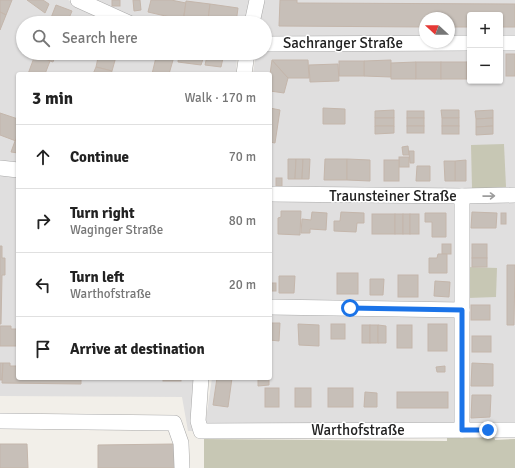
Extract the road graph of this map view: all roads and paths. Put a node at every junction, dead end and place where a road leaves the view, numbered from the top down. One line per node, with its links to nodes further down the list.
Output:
1 (257, 0): 4 (street)
2 (88, 2): 3 (street)
3 (115, 16)
4 (254, 16)
5 (467, 43): 8 (street, Sachranger Straße)
6 (503, 43): 7 (street)
7 (515, 43)
8 (272, 44)
9 (246, 60): 10 (street)
10 (244, 72)
11 (0, 168): 12 (street)
12 (16, 170)
13 (272, 194): 15 (street, Traunsteiner Straße)
14 (515, 195): 15 (street, Traunsteiner Straße, one-way to 14)
15 (462, 196): 17 (street)
16 (272, 307): 17 (street)
17 (462, 310): 20 (street)
18 (201, 380): 20 (street, Warthofstraße)
19 (0, 421): 22 (street)
20 (462, 430): 21 (street, Warthofstraße)
21 (515, 430)
22 (182, 468)

